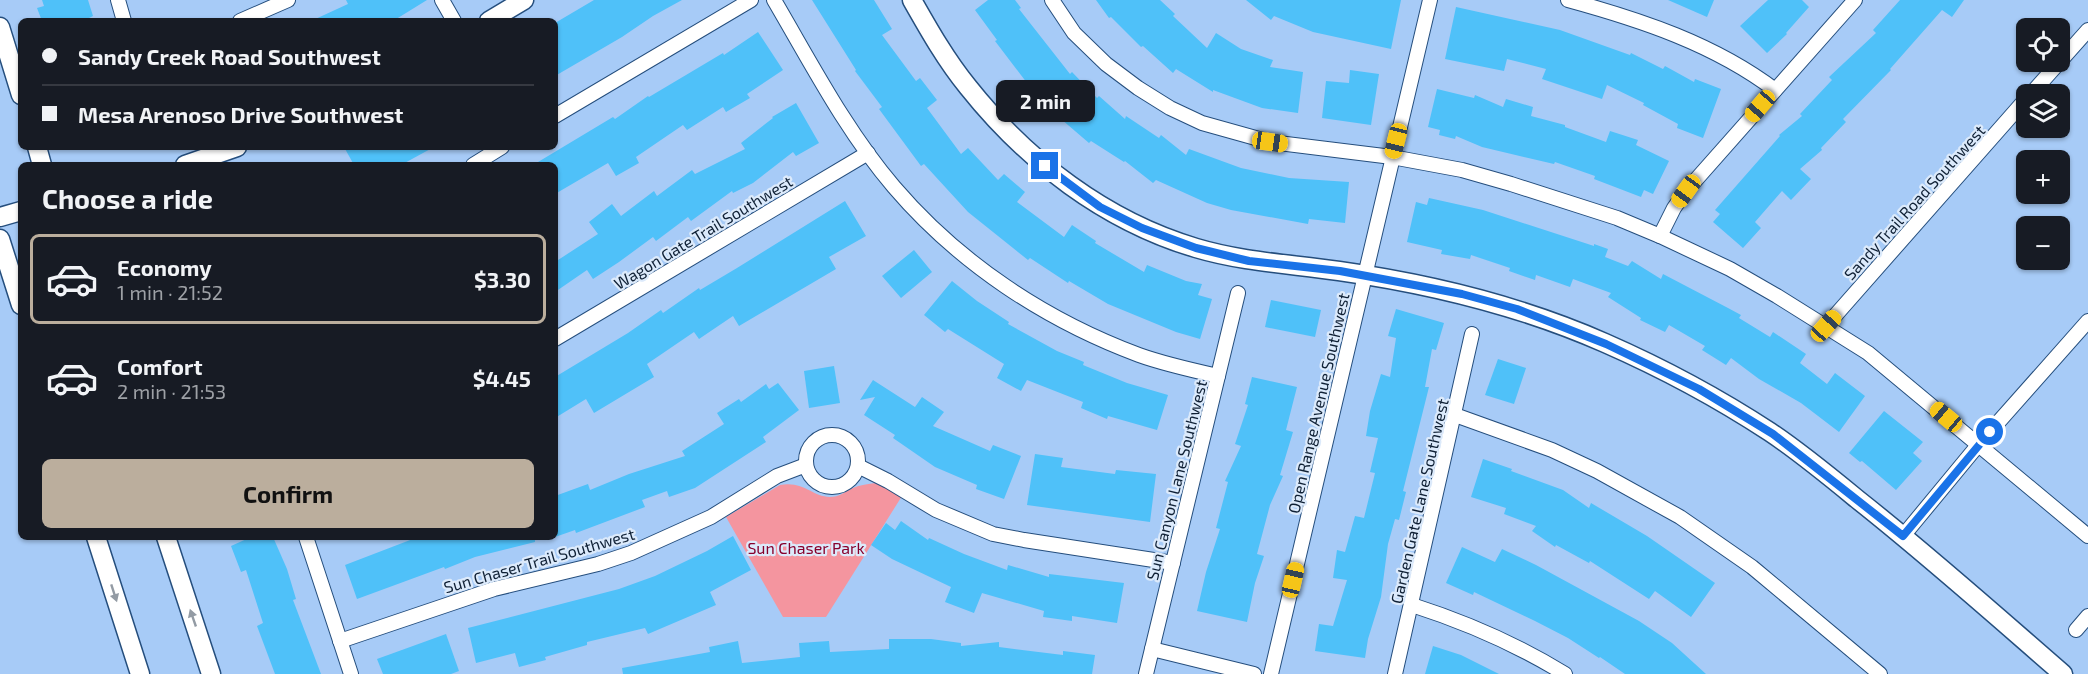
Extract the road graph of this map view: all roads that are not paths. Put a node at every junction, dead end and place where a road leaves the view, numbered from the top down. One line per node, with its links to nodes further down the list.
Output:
1 (118, 0): 12 (street)
2 (288, 0): 13 (street)
3 (442, 0): 14 (street)
4 (524, 0): 15 (street)
5 (751, 0): 22 (street)
6 (774, 0): 25 (street)
7 (912, 0): 34 (street)
8 (1052, 0): 26 (street)
9 (1430, 0): 26 (street, Open Range Avenue Southwest)
10 (1568, 0): 20 (street)
11 (1855, 0): 20 (street)
12 (123, 18)
13 (247, 18)
14 (452, 18)
15 (494, 18)
16 (0, 27): 19 (street)
17 (2088, 30): 18 (street)
18 (2040, 84)
19 (18, 85)
20 (1775, 90): 32 (street)
21 (2016, 110): 38 (street, Sandy Trail Road Southwest)
22 (558, 114)
23 (228, 150): 27 (street)
24 (497, 150): 28 (street)
25 (868, 153): 40 (street, Wagon Gate Trail Southwest); 41 (street)
26 (1392, 157): 32 (street); 34 (street, Open Range Avenue Southwest)
27 (194, 162)
28 (478, 162)
29 (18, 212): 30 (street)
30 (0, 219): 31 (street)
31 (18, 222)
32 (1660, 236): 38 (street)
33 (0, 239): 36 (street)
34 (1365, 275): 46 (street); 62 (street, Open Range Avenue Southwest)
35 (1238, 293): 41 (street, Sun Canyon Lane Southwest)
36 (18, 296)
37 (2088, 321): 43 (street)
38 (1826, 326): 43 (street)
39 (1472, 334): 42 (street, Garden Gate Lane Southwest)
40 (558, 337)
41 (1218, 376): 51 (street, Sun Canyon Lane Southwest)
42 (1455, 414): 52 (street, Garden Gate Lane Southwest); 65 (street)
43 (1978, 444): 46 (street); 47 (street)
44 (806, 465): 45 (street); 45 (street); 55 (street, Sun Chaser Trail Southwest)
45 (858, 466): 51 (street)
46 (1903, 536): 66 (street)
47 (2088, 536)
48 (97, 540): 57 (street, one-way to 57)
49 (167, 540): 58 (street, one-way to 49)
50 (307, 540): 55 (street)
51 (1173, 563): 56 (street, Sun Canyon Lane Southwest)
52 (1412, 605): 63 (street, Garden Gate Lane Southwest); 64 (street)
53 (2088, 616): 54 (street)
54 (2076, 630)
55 (340, 641): 59 (street)
56 (1152, 649): 60 (street, Sun Canyon Lane Southwest); 61 (street)
57 (140, 674)
58 (211, 674)
59 (351, 674)
60 (1146, 674)
61 (1254, 674)
62 (1271, 674)
63 (1395, 674)
64 (1565, 674)
65 (1880, 674)
66 (2063, 674)

